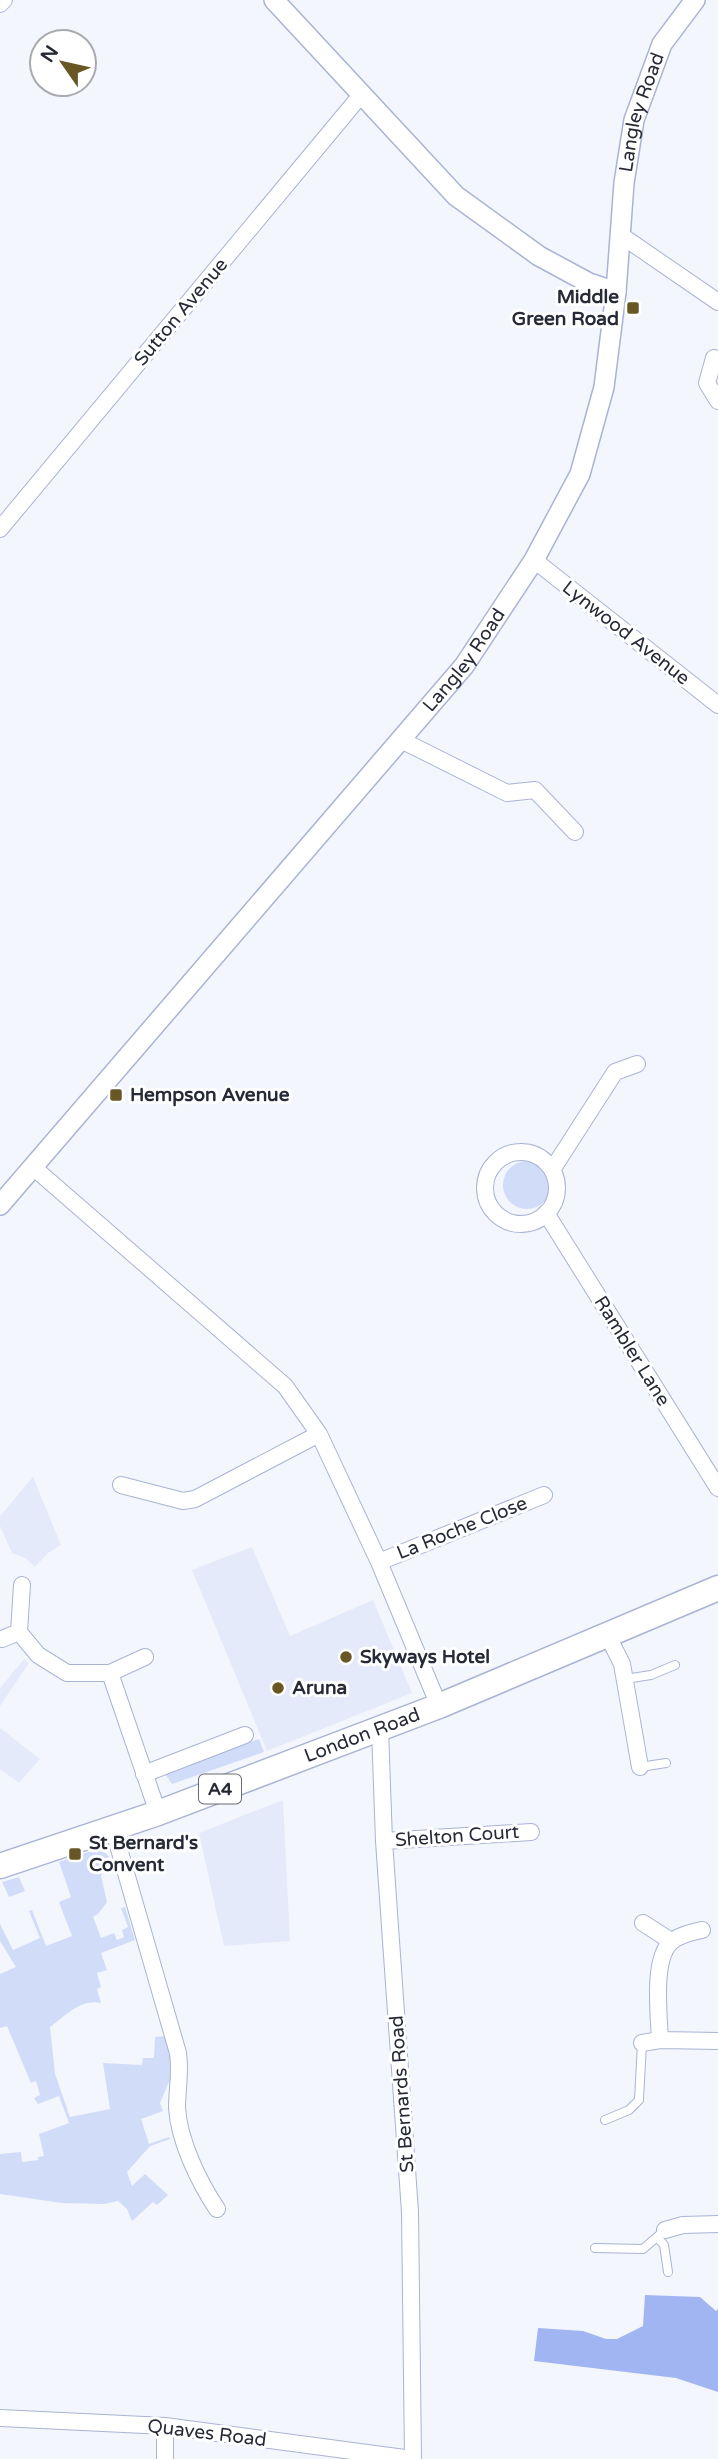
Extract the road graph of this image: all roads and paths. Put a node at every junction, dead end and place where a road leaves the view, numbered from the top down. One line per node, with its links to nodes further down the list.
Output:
1 (4, 0): 4 (street)
2 (274, 0): 5 (street)
3 (695, 0): 6 (street, Langley Road)
4 (0, 4)
5 (361, 95): 7 (street); 11 (street, Sutton Avenue)
6 (622, 236): 7 (street, Langley Road); 8 (street)
7 (616, 292): 12 (street, Langley Road)
8 (718, 302)
9 (714, 358): 10 (street)
10 (718, 401)
11 (0, 529)
12 (534, 560): 13 (street, Lynwood Avenue); 14 (street, Langley Road)
13 (718, 705)
14 (401, 740): 15 (street); 17 (street, Langley Road)
15 (575, 832)
16 (637, 1063): 18 (street)
17 (33, 1167): 19 (street, Langley Road); 21 (street)
18 (552, 1170): 20 (street); 20 (street)
19 (0, 1205)
20 (546, 1213): 23 (street, Rambler Lane)
21 (319, 1434): 22 (street); 25 (street)
22 (121, 1485)
23 (718, 1488)
24 (544, 1495): 25 (street, La Roche Close)
25 (379, 1562): 35 (street)
26 (22, 1585): 28 (street)
27 (718, 1588): 29 (main road, London Road / A4)
28 (19, 1632): 30 (street); 33 (street)
29 (608, 1636): 34 (street); 35 (main road, London Road / A4)
30 (2, 1639)
31 (145, 1657): 33 (street)
32 (675, 1665): 34 (lane)
33 (110, 1673): 40 (street)
34 (625, 1679): 39 (street)
35 (439, 1706): 36 (main road, London Road / A4)
36 (380, 1729): 41 (main road, London Road / A4); 44 (street, St Bernards Road)
37 (245, 1735): 40 (street)
38 (666, 1763): 39 (lane)
39 (640, 1767)
40 (144, 1774): 41 (street)
41 (158, 1813): 42 (main road, London Road / A4)
42 (113, 1828): 45 (main road, London Road / A4); 53 (street)
43 (531, 1832): 44 (street, Shelton Court)
44 (384, 1841): 61 (street, St Bernards Road)
45 (0, 1866)
46 (643, 1923): 48 (street)
47 (702, 1930): 48 (street)
48 (671, 1941): 49 (street)
49 (660, 2040): 50 (street); 51 (street)
50 (718, 2041)
51 (642, 2043): 52 (lane)
52 (605, 2120)
53 (217, 2209)
54 (718, 2224): 55 (street)
55 (661, 2233): 56 (lane); 57 (lane)
56 (595, 2248)
57 (668, 2272)
58 (0, 2418): 59 (street, Quaves Road)
59 (165, 2426): 60 (street); 61 (street, Quaves Road)
60 (165, 2459)
61 (413, 2459)

